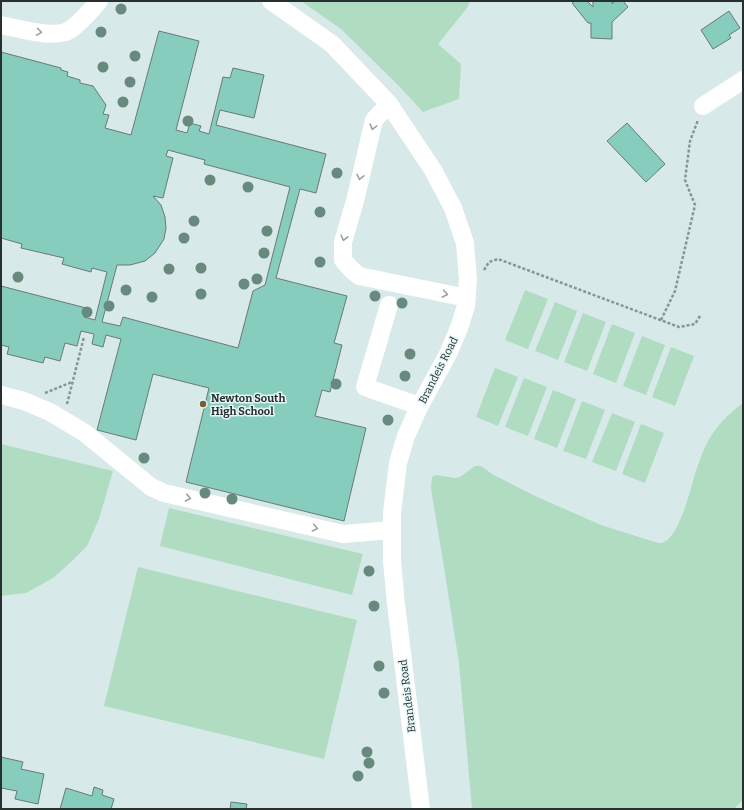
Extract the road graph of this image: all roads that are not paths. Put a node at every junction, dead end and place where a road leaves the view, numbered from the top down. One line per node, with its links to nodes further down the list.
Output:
1 (99, 1): 3 (street, one-way to 1)
2 (271, 1): 5 (street, Brandeis Road)
3 (1, 25)
4 (743, 80): 6 (street)
5 (389, 104): 7 (street, Brandeis Road); 7 (street, one-way to 7)
6 (703, 106)
7 (467, 298): 10 (street, Brandeis Road)
8 (388, 305): 10 (street)
9 (1, 395): 11 (street, one-way to 11)
10 (419, 406): 11 (street, Brandeis Road)
11 (392, 530): 12 (street, Brandeis Road)
12 (421, 809)

